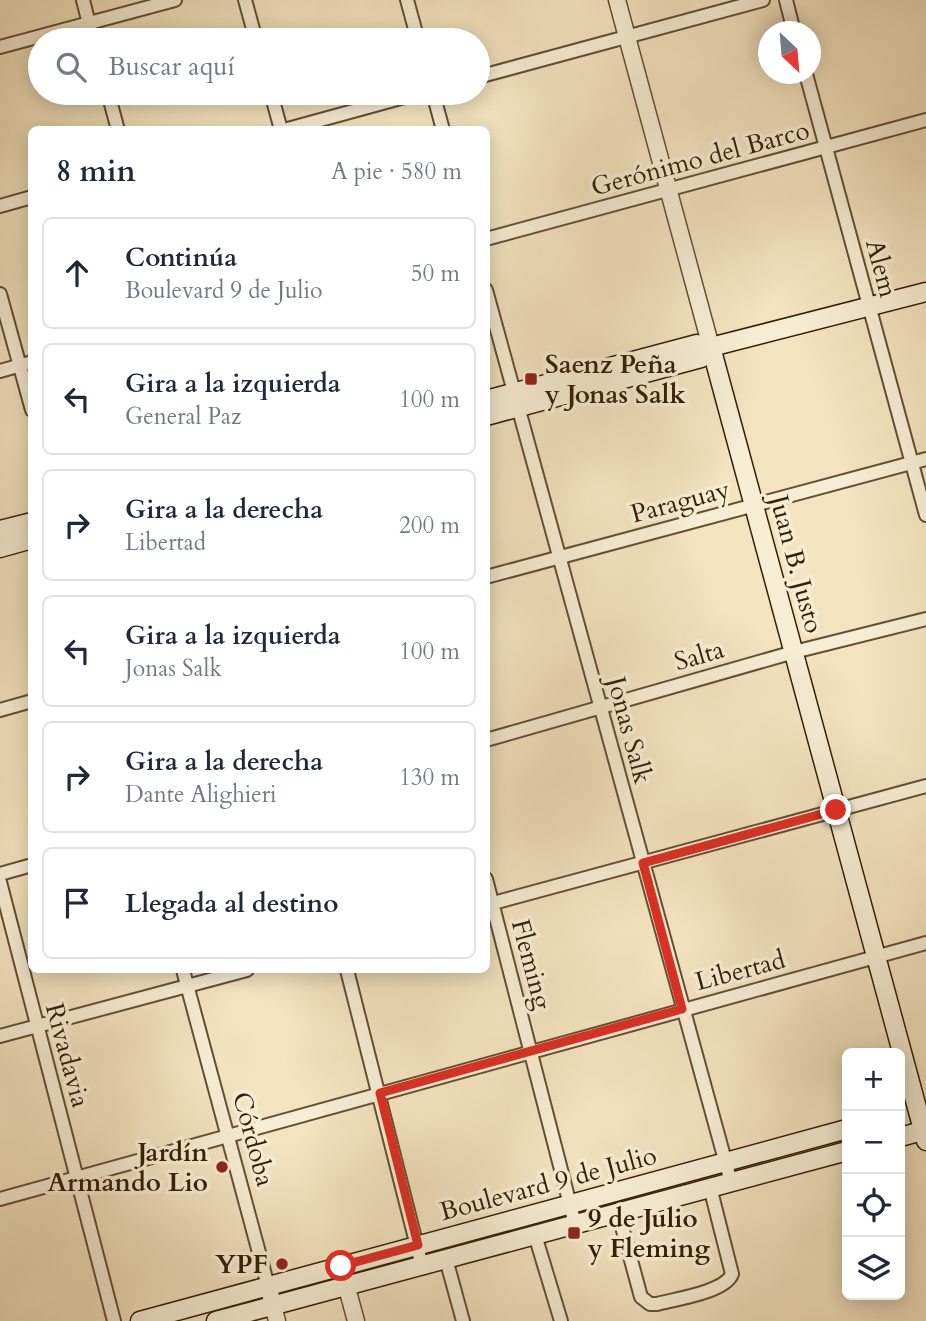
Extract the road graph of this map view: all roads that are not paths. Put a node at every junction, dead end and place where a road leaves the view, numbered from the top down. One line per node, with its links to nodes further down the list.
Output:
1 (83, 0): 9 (street)
2 (175, 0): 9 (street)
3 (245, 0): 12 (street)
4 (407, 0): 13 (street)
5 (617, 0): 14 (street, Juan B. Justo)
6 (763, 0): 14 (street)
7 (786, 0): 8 (street)
8 (791, 21)
9 (89, 23): 10 (street); 11 (street)
10 (70, 28)
11 (90, 28)
12 (253, 28)
13 (415, 28)
14 (627, 37): 17 (street); 29 (street, Juan B. Justo)
15 (28, 39): 16 (street)
16 (0, 47)
17 (490, 74)
18 (809, 84): 28 (street, Alem)
19 (111, 105): 24 (street)
20 (275, 105): 25 (street)
21 (375, 105): 26 (street)
22 (436, 105): 27 (street)
23 (926, 120): 28 (street, Gerónimo del Barco)
24 (117, 126)
25 (281, 126)
26 (297, 126)
27 (442, 126)
28 (826, 147): 29 (street, Gerónimo del Barco); 36 (street, Alem)
29 (668, 190): 32 (street, Gerónimo del Barco); 37 (street, Juan B. Justo)
30 (28, 198): 31 (street)
31 (0, 206)
32 (490, 238)
33 (926, 292): 36 (main road)
34 (0, 294): 38 (street)
35 (490, 305): 41 (street, Jonas Salk)
36 (870, 307): 37 (main road); 44 (street, Alem)
37 (711, 347): 41 (main road); 45 (main road, Juan B. Justo)
38 (26, 364): 39 (street)
39 (0, 371)
40 (490, 400): 41 (main road)
41 (516, 400): 42 (main road); 51 (street, Jonas Salk)
42 (490, 414)
43 (926, 459): 44 (street, Paraguay)
44 (912, 463): 45 (street, Paraguay); 46 (street, Alem)
45 (754, 505): 51 (street, Paraguay); 54 (main road, Juan B. Justo)
46 (926, 514)
47 (28, 523): 48 (main road)
48 (0, 530)
49 (28, 540): 50 (main road)
50 (0, 548)
51 (559, 557): 52 (street, Paraguay); 56 (street, Jonas Salk)
52 (490, 576)
53 (926, 619): 54 (street, Salta)
54 (793, 652): 56 (street, Salta); 60 (main road, Juan B. Justo)
55 (28, 702): 57 (street)
56 (600, 708): 58 (street, Salta); 61 (street, Jonas Salk)
57 (0, 710)
58 (490, 739)
59 (926, 786): 60 (street)
60 (836, 810): 61 (street); 67 (main road, Juan B. Justo)
61 (643, 863): 65 (street); 72 (street, Jonas Salk)
62 (28, 866): 63 (street)
63 (0, 874)
64 (0, 882): 73 (street, Rivadavia)
65 (490, 904): 75 (street, Fleming)
66 (926, 943): 67 (street, Libertad)
67 (876, 957): 72 (street, Libertad); 77 (main road, Juan B. Justo)
68 (184, 973): 71 (street, Córdoba)
69 (236, 973): 71 (street)
70 (348, 973): 76 (street)
71 (187, 986): 73 (street); 81 (street, Córdoba)
72 (682, 1009): 75 (street, Libertad); 84 (street, Jonas Salk)
73 (37, 1026): 74 (street); 85 (street, Rivadavia)
74 (0, 1036)
75 (531, 1050): 76 (street, Libertad); 89 (street, Fleming)
76 (380, 1093): 81 (street, Libertad); 93 (street)
77 (922, 1108): 78 (main road); 80 (main road, Juan B. Justo)
78 (905, 1113)
79 (842, 1130): 84 (main road, Boulevard 9 de Julio)
80 (925, 1134): 82 (main road)
81 (228, 1136): 85 (street, Libertad); 97 (street, Córdoba)
82 (905, 1136)
83 (842, 1152): 86 (main road, Boulevard 9 de Julio)
84 (725, 1162): 86 (street, Jonas Salk); 89 (main road, Boulevard 9 de Julio)
85 (77, 1178): 88 (street, Libertad); 100 (street, Rivadavia)
86 (731, 1182): 87 (main road, Boulevard 9 de Julio)
87 (710, 1187): 90 (main road, Boulevard 9 de Julio); 90 (street)
88 (0, 1199)
89 (570, 1204): 91 (street, Fleming); 93 (main road, Boulevard 9 de Julio)
90 (618, 1212): 91 (main road, Boulevard 9 de Julio)
91 (575, 1224): 92 (main road, Boulevard 9 de Julio)
92 (535, 1235): 94 (main road, Boulevard 9 de Julio); 105 (street)
93 (418, 1245): 95 (main road, Boulevard 9 de Julio); 96 (street)
94 (446, 1259): 96 (main road, Boulevard 9 de Julio); 104 (street)
95 (341, 1266): 97 (main road, Boulevard 9 de Julio); 98 (street)
96 (422, 1266): 98 (main road, Boulevard 9 de Julio)
97 (268, 1286): 99 (street, Córdoba); 101 (main road, Boulevard 9 de Julio)
98 (347, 1286): 99 (main road, Boulevard 9 de Julio); 103 (street)
99 (275, 1313): 102 (main road, Boulevard 9 de Julio)
100 (114, 1321)
101 (140, 1321)
102 (216, 1321)
103 (356, 1321)
104 (463, 1321)
105 (561, 1321)

